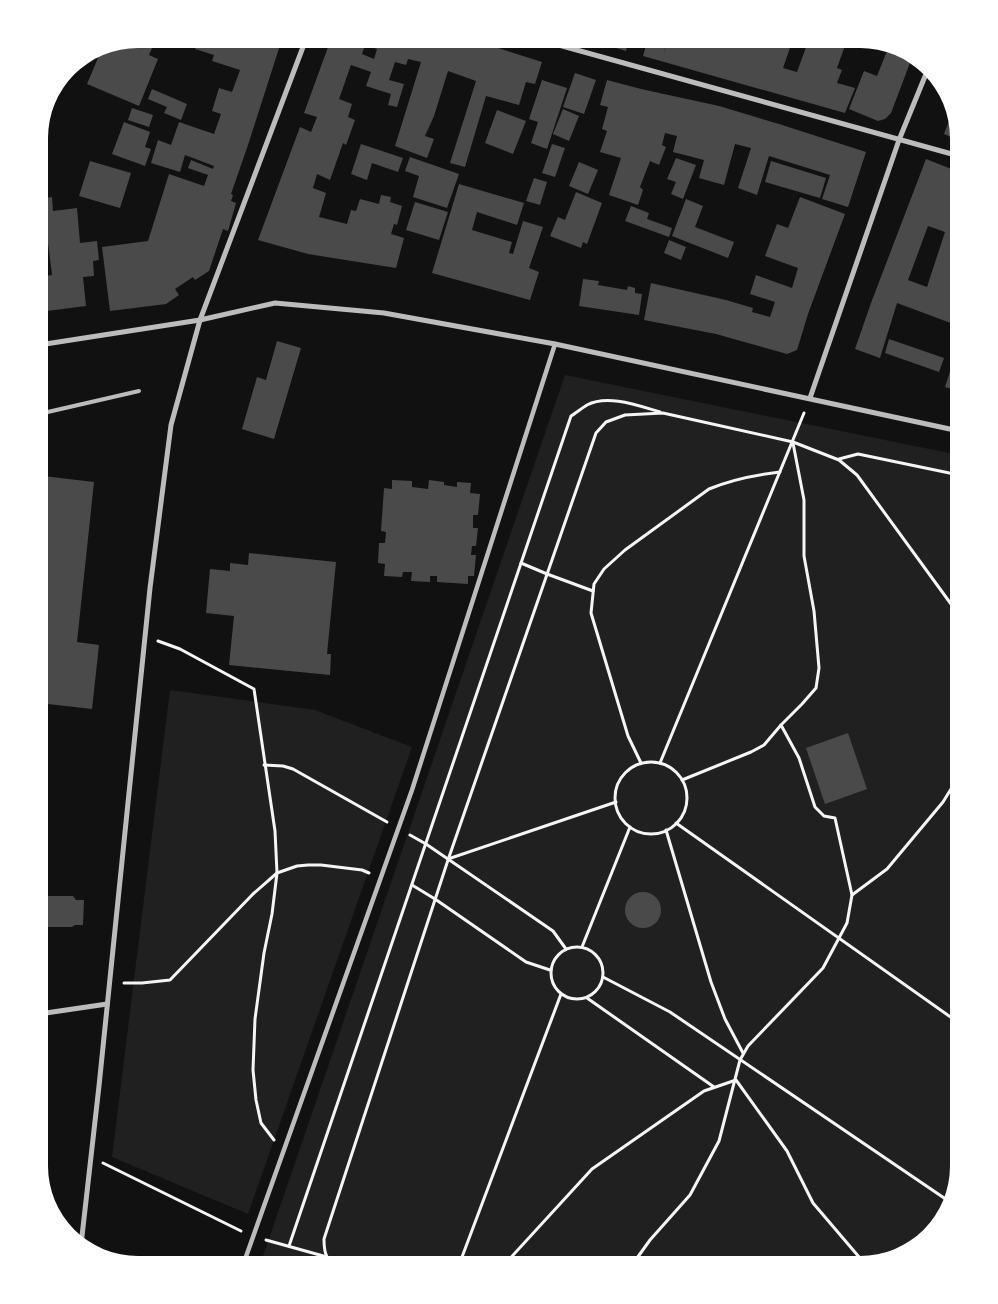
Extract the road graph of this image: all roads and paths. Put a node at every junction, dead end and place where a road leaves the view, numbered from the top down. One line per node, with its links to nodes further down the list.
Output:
1 (303, 48): 6 (street)
2 (570, 48): 4 (street)
3 (925, 76): 4 (street)
4 (899, 140): 5 (street); 10 (street)
5 (950, 154)
6 (200, 320): 7 (street); 8 (street); 22 (street)
7 (48, 344)
8 (555, 344): 10 (street); 32 (street)
9 (139, 391): 11 (lane)
10 (810, 398): 13 (street); 14 (path)
11 (48, 412)
12 (662, 413): 14 (path); 18 (path); 19 (path)
13 (950, 429)
14 (793, 442): 15 (path); 16 (path); 23 (path)
15 (838, 460): 17 (path); 21 (path)
16 (780, 472): 20 (path); 25 (path)
17 (950, 473)
18 (521, 563): 19 (path); 34 (path)
19 (546, 574): 20 (path); 35 (path)
20 (593, 591): 24 (path)
21 (950, 603)
22 (145, 636): 26 (path); 46 (street)
23 (780, 725): 27 (path); 39 (path)
24 (641, 763): 25 (path); 29 (path)
25 (660, 764): 27 (path)
26 (264, 765): 32 (path); 36 (path)
27 (682, 780): 30 (path)
28 (950, 791): 39 (path)
29 (616, 802): 31 (path); 35 (path)
30 (676, 823): 33 (path); 41 (path)
31 (630, 827): 33 (path); 42 (path)
32 (398, 829): 34 (path); 37 (street)
33 (666, 830): 52 (path)
34 (426, 844): 35 (path); 38 (path)
35 (448, 860): 40 (path); 43 (path)
36 (277, 873): 37 (path); 46 (path); 56 (path)
37 (381, 877): 56 (street)
38 (412, 885): 40 (path); 61 (path)
39 (852, 895): 41 (path)
40 (435, 899): 44 (path); 64 (path)
41 (839, 938): 51 (path); 52 (path)
42 (582, 947): 43 (path); 45 (path)
43 (566, 949): 44 (path)
44 (550, 970): 47 (path)
45 (603, 977): 48 (path); 53 (path)
46 (109, 982): 49 (street)
47 (560, 994): 48 (path); 65 (path)
48 (587, 998): 55 (path)
49 (107, 1004): 50 (street); 57 (street)
50 (48, 1013)
51 (950, 1017)
52 (744, 1054): 53 (path)
53 (740, 1060): 54 (path); 58 (path)
54 (736, 1080): 55 (path); 67 (path); 68 (path)
55 (714, 1087): 66 (path)
56 (283, 1152): 59 (street)
57 (92, 1157): 59 (path); 60 (street)
58 (945, 1198)
59 (253, 1236): 61 (path); 62 (street)
60 (82, 1237)
61 (290, 1246): 63 (path)
62 (246, 1256)
63 (324, 1256)
64 (326, 1256)
65 (462, 1256)
66 (512, 1256)
67 (638, 1256)
68 (858, 1256)

